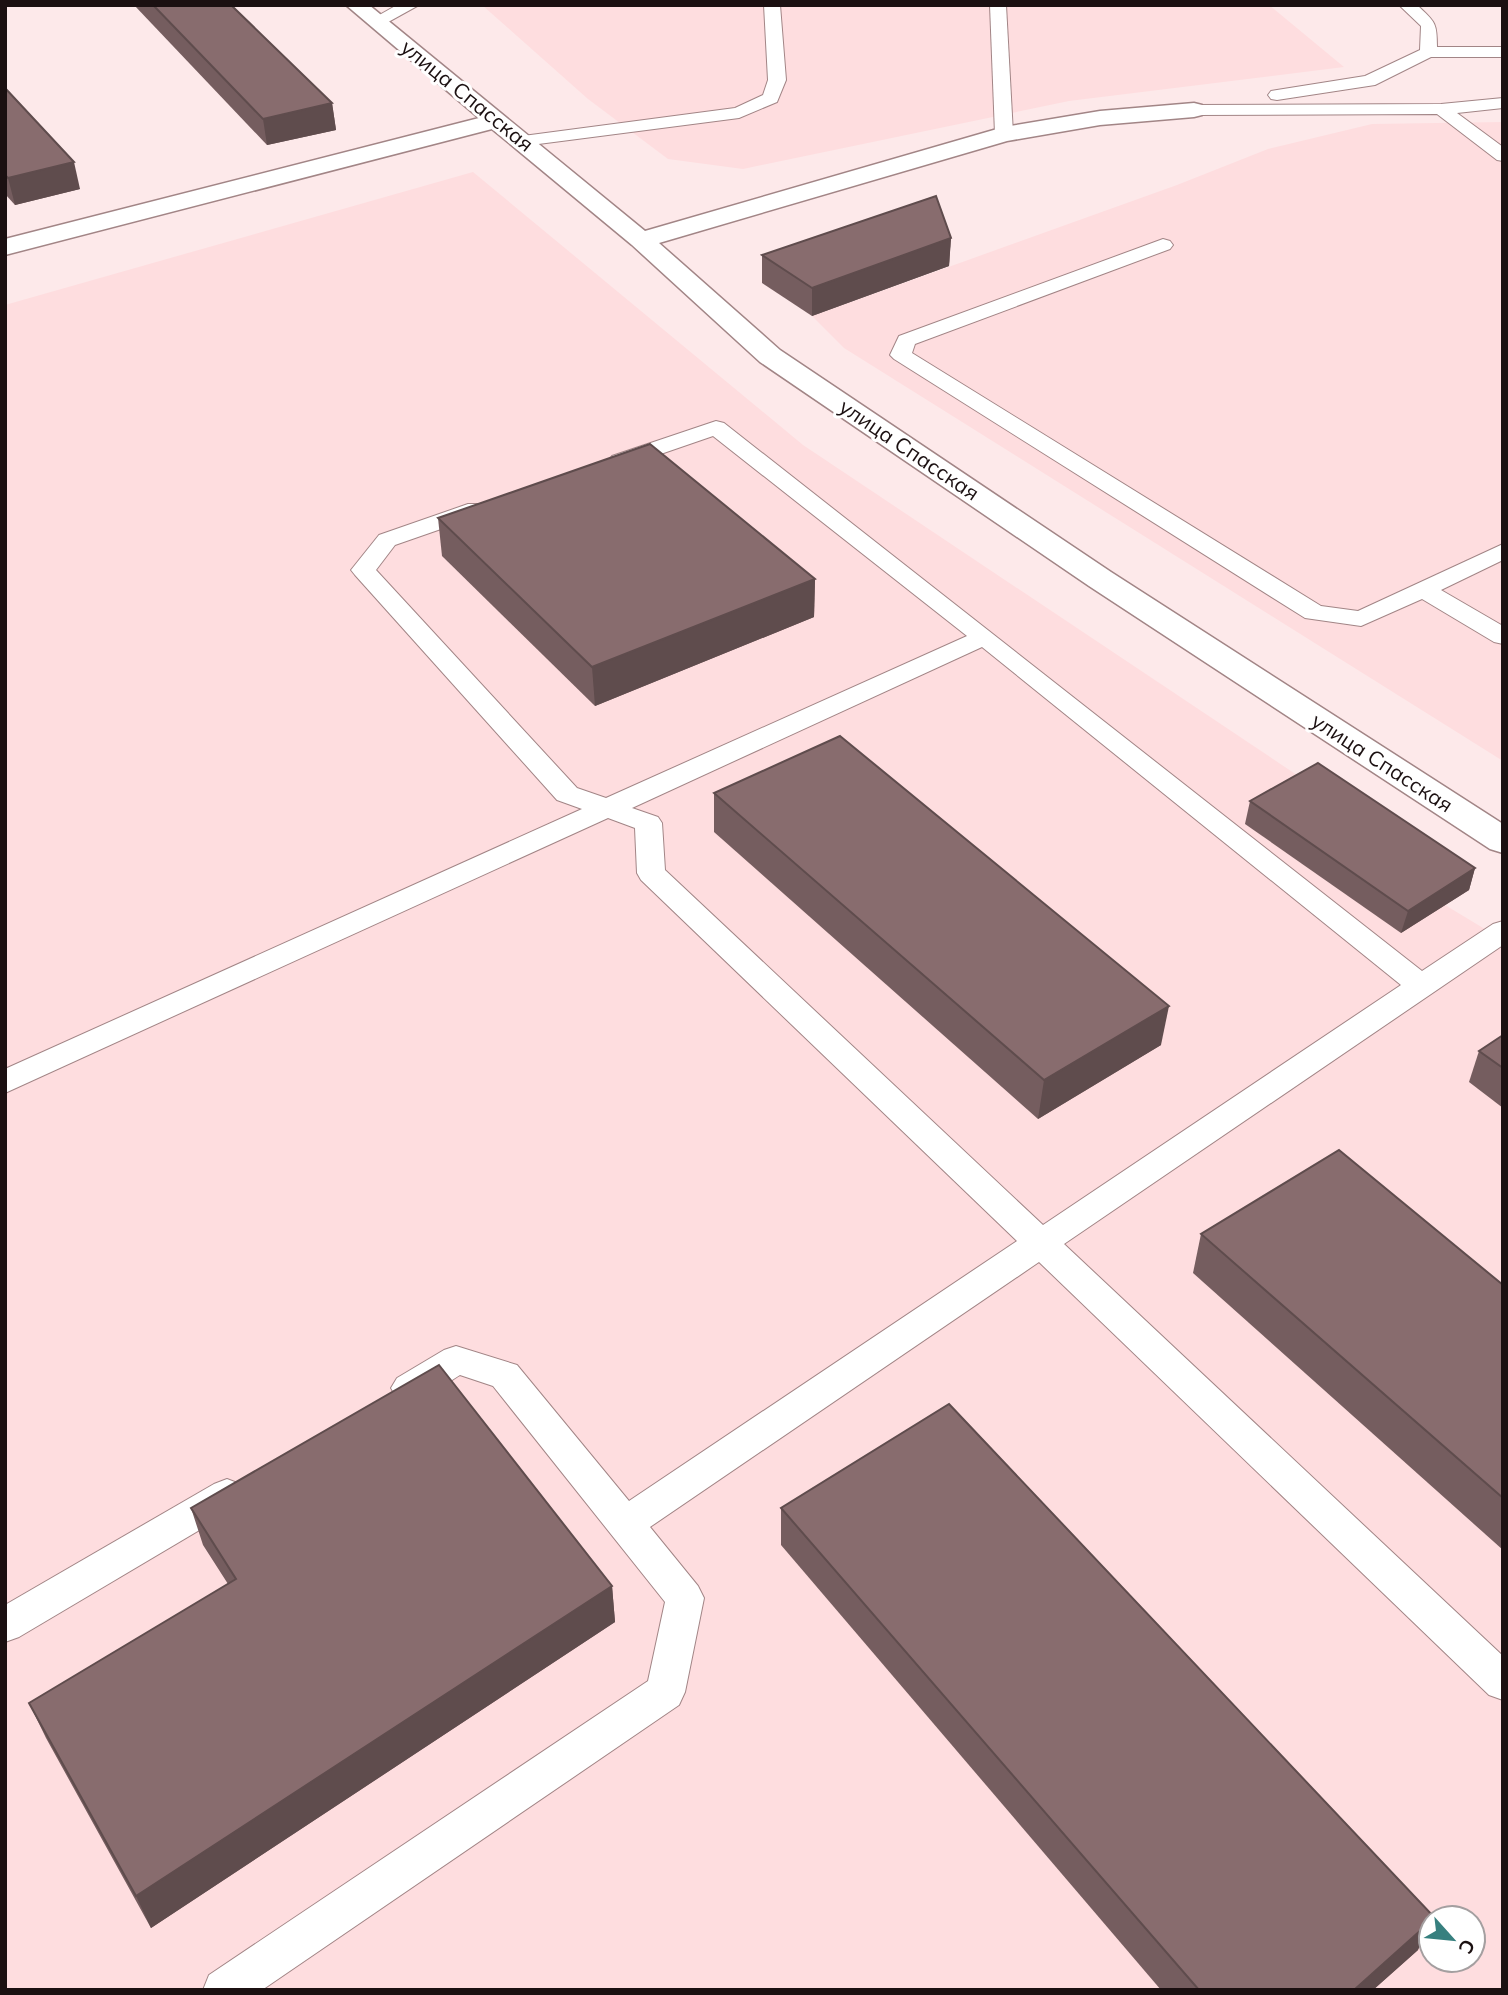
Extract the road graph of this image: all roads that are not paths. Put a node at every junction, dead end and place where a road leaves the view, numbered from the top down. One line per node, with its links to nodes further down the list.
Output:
1 (356, 5): 6 (street, улица Спасская)
2 (411, 5): 6 (lane)
3 (772, 5): 14 (lane)
4 (998, 5): 13 (lane)
5 (1407, 5): 7 (lane)
6 (375, 22): 12 (street, улица Спасская)
7 (1428, 52): 8 (lane); 11 (lane)
8 (1503, 52)
9 (1503, 103): 10 (lane)
10 (1441, 109): 11 (lane); 15 (lane)
11 (1194, 110): 13 (street)
12 (494, 121): 14 (street, улица Спасская); 18 (street)
13 (1004, 134): 16 (street)
14 (523, 141): 16 (street, улица Спасская)
15 (1503, 156)
16 (641, 240): 26 (street, улица Спасская)
17 (1163, 245): 22 (lane)
18 (5, 247)
19 (597, 468): 23 (lane)
20 (505, 499): 25 (lane)
21 (1503, 551): 22 (lane)
22 (1424, 590): 24 (lane)
23 (984, 637): 25 (lane); 28 (lane)
24 (1503, 637)
25 (606, 808): 29 (lane); 30 (lane)
26 (1503, 841)
27 (1503, 932): 28 (lane)
28 (1421, 986): 30 (lane)
29 (5, 1082)
30 (1041, 1243): 33 (lane); 35 (lane)
31 (385, 1402): 33 (lane)
32 (254, 1479): 34 (lane)
33 (626, 1523): 36 (lane)
34 (5, 1625)
35 (1503, 1682)
36 (224, 1990)

